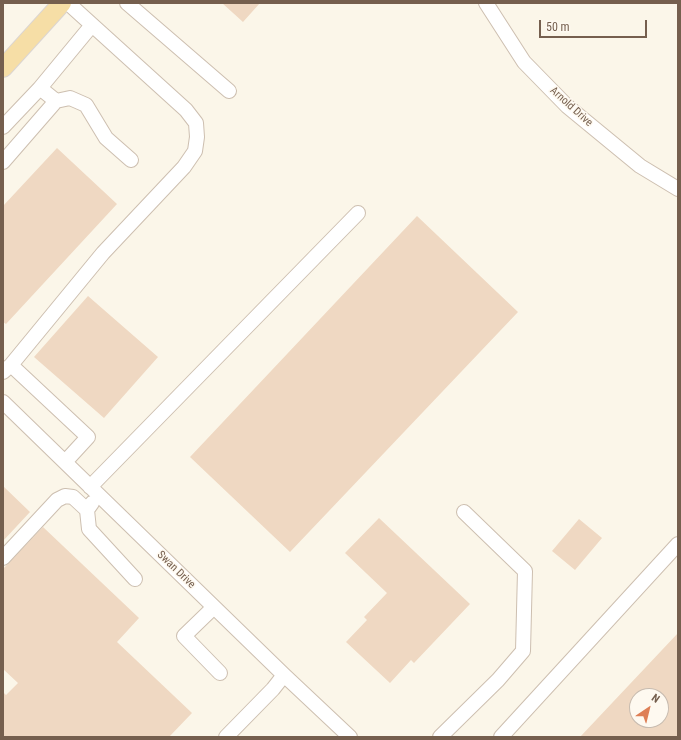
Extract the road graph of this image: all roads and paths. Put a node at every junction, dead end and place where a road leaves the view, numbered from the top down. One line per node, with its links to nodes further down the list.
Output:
1 (62, 3): 6 (main road)
2 (68, 3): 5 (street)
3 (127, 3): 8 (street)
4 (486, 3): 13 (street, Arnold Drive)
5 (92, 25): 7 (street); 15 (street)
6 (3, 68)
7 (40, 88): 9 (street); 10 (street)
8 (229, 92)
9 (56, 101): 11 (street); 12 (street)
10 (3, 128)
11 (131, 160)
12 (3, 162)
13 (678, 189)
14 (358, 213): 18 (street)
15 (7, 369): 17 (street)
16 (3, 402): 17 (street, Swan Drive)
17 (65, 462): 18 (street, Swan Drive)
18 (95, 491): 19 (street); 24 (street, Swan Drive)
19 (87, 510): 22 (street); 23 (street)
20 (464, 512): 29 (street)
21 (678, 544): 30 (street)
22 (3, 558)
23 (135, 579)
24 (214, 607): 25 (street); 26 (street, Swan Drive)
25 (220, 673)
26 (284, 675): 27 (street); 28 (street, Swan Drive)
27 (226, 737)
28 (350, 737)
29 (440, 737)
30 (501, 737)

